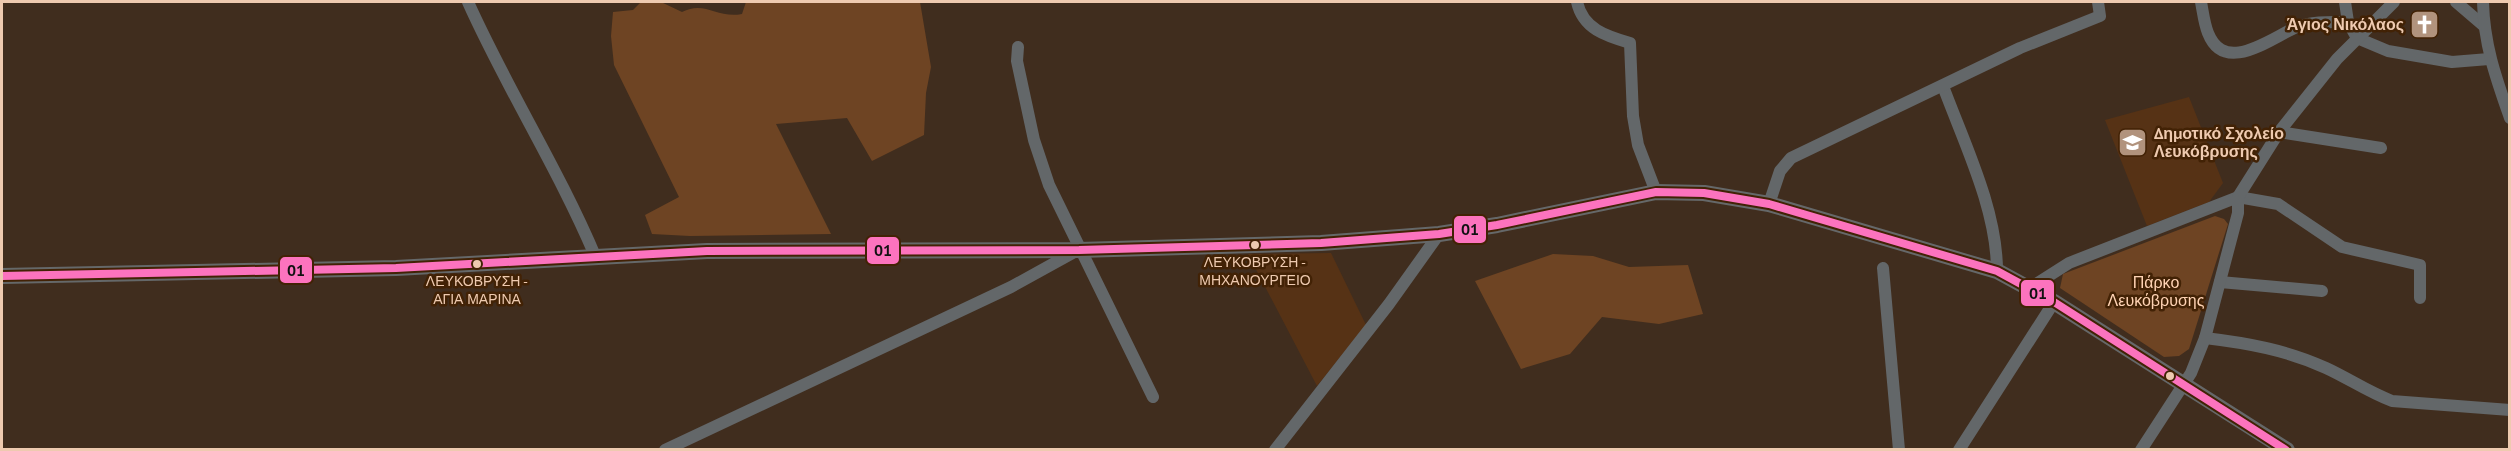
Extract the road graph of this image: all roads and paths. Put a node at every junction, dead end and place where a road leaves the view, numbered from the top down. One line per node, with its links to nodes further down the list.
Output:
1 (468, 2): 23 (street)
2 (1577, 2): 18 (street)
3 (2098, 2): 14 (street)
4 (2200, 2): 9 (street)
5 (2345, 2): 9 (street)
6 (2394, 2): 11 (street)
7 (2456, 2): 10 (street)
8 (2483, 2): 10 (street)
9 (2348, 22): 11 (street)
10 (2484, 26): 13 (street)
11 (2356, 38): 13 (street); 16 (street)
12 (1018, 47): 22 (street)
13 (2489, 59): 15 (street)
14 (1943, 86): 20 (street); 25 (street)
15 (2510, 118)
16 (2279, 132): 17 (street); 19 (street)
17 (2380, 148)
18 (1656, 192): 20 (main road); 21 (main road)
19 (2238, 197): 27 (street); 28 (street); 30 (street)
20 (1769, 204): 25 (main road)
21 (1439, 234): 22 (main road); 37 (street)
22 (1080, 250): 23 (main road); 34 (street); 36 (street)
23 (596, 258): 26 (main road)
24 (1883, 267): 38 (street)
25 (1996, 271): 28 (main road)
26 (2, 276)
27 (2220, 282): 29 (street); 32 (street)
28 (2030, 288): 31 (main road)
29 (2322, 291)
30 (2420, 298)
31 (2055, 302): 33 (main road); 39 (street)
32 (2205, 338): 33 (street); 35 (street)
33 (2184, 385): 40 (street); 41 (main road)
34 (1153, 397)
35 (2510, 410)
36 (665, 450)
37 (1275, 450)
38 (1899, 450)
39 (1959, 450)
40 (2141, 450)
41 (2287, 450)

